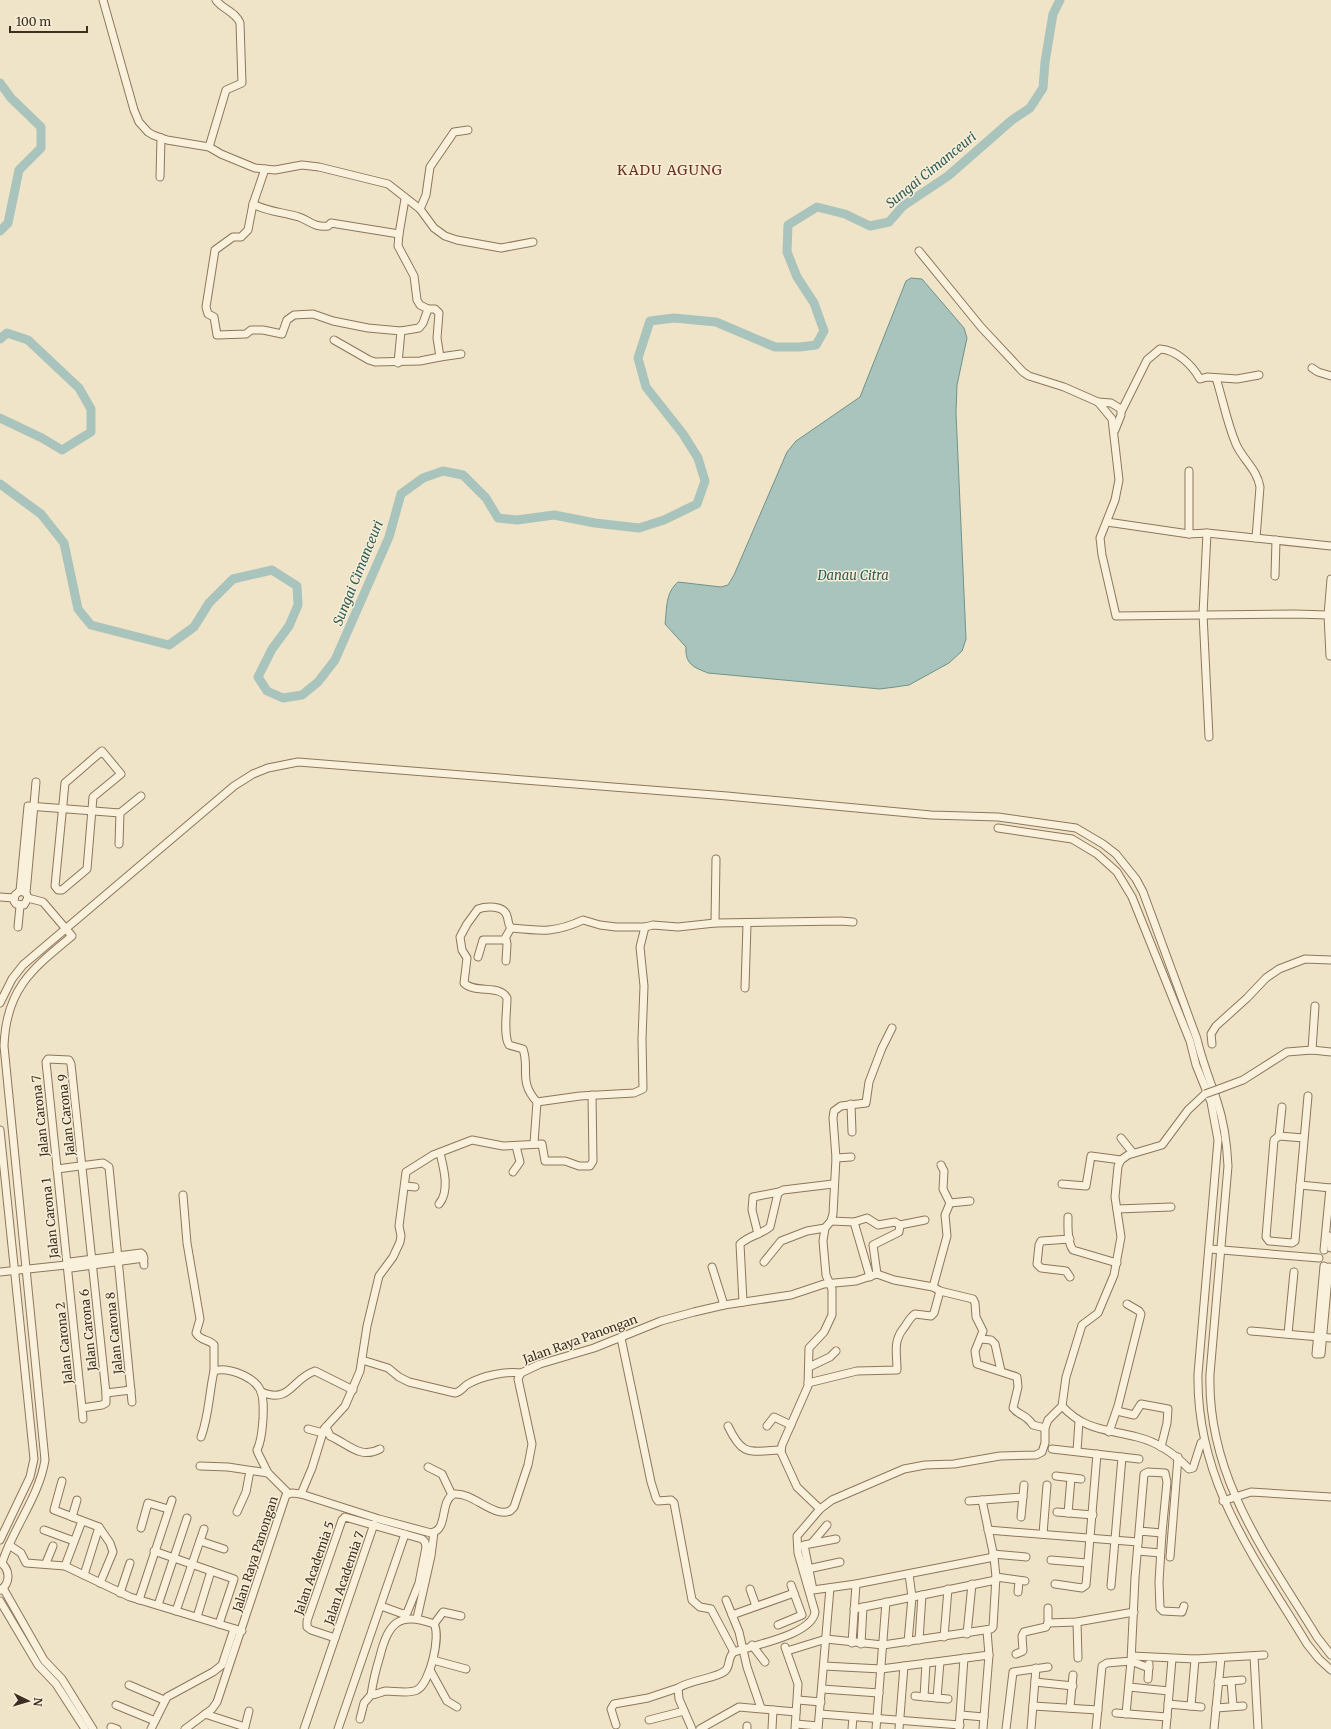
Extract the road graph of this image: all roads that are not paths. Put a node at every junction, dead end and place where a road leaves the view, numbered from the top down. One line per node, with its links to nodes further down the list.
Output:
1 (103, 0): 4 (street)
2 (216, 0): 5 (street)
3 (468, 130): 10 (street)
4 (160, 138): 5 (street); 7 (street)
5 (209, 147): 6 (street)
6 (265, 169): 8 (street); 9 (street)
7 (160, 177)
8 (405, 199): 10 (street); 11 (street)
9 (253, 204): 11 (street); 15 (street)
10 (420, 209): 12 (street)
11 (398, 234): 14 (street)
12 (533, 242)
13 (919, 251): 24 (street)
14 (428, 309): 15 (street); 18 (street)
15 (401, 331): 19 (street)
16 (334, 340): 19 (street)
17 (461, 354): 18 (street)
18 (440, 357): 19 (street)
19 (398, 363)
20 (1312, 368): 22 (street)
21 (1259, 375): 23 (street)
22 (1331, 376)
23 (1216, 378): 25 (street); 31 (street)
24 (1098, 402): 25 (street); 26 (street)
25 (1122, 410): 26 (street)
26 (1114, 433): 28 (street)
27 (1189, 471): 29 (street)
28 (1107, 522): 29 (street); 36 (street)
29 (1189, 534): 30 (street)
30 (1208, 534): 31 (street); 36 (street)
31 (1256, 538): 32 (street)
32 (1276, 540): 33 (street); 34 (street)
33 (1331, 546)
34 (1275, 576)
35 (1331, 579): 37 (street)
36 (1203, 614): 37 (street); 39 (street)
37 (1328, 615): 38 (street)
38 (1330, 656)
39 (1209, 737)
40 (36, 782): 42 (street)
41 (141, 796): 45 (street)
42 (34, 806): 43 (street); 51 (street)
43 (63, 809): 44 (street); 44 (street); 44 (street)
44 (92, 811): 45 (street)
45 (120, 814): 49 (street)
46 (1057, 824): 48 (street); 59 (street); 119 (street)
47 (998, 828): 48 (street)
48 (1056, 836): 117 (street)
49 (119, 844)
50 (716, 859): 56 (street)
51 (25, 894): 53 (street); 54 (street); 59 (street)
52 (0, 897): 53 (street)
53 (14, 898): 54 (street)
54 (20, 906): 58 (street)
55 (853, 922): 57 (street)
56 (715, 923): 57 (street); 60 (street)
57 (746, 924): 66 (street)
58 (18, 926)
59 (66, 927): 67 (street); 129 (street)
60 (645, 927): 61 (street); 74 (street)
61 (511, 928): 62 (street); 76 (street)
62 (506, 939): 63 (street); 65 (street)
63 (478, 957)
64 (1331, 960): 70 (street)
65 (506, 961)
66 (745, 988)
67 (0, 1003)
68 (1315, 1006): 71 (street)
69 (892, 1028): 77 (street)
70 (1212, 1044)
71 (1312, 1050): 72 (street); 87 (street, bridge)
72 (1331, 1052)
73 (46, 1060): 92 (street, Jalan Carona 9); 93 (street, Jalan Carona 7)
74 (592, 1095): 76 (street); 84 (street)
75 (1308, 1096): 83 (street)
76 (537, 1102): 84 (street)
77 (851, 1104): 80 (street); 89 (street)
78 (1282, 1107): 81 (street)
79 (0, 1130): 130 (street)
80 (852, 1132)
81 (1279, 1136): 83 (street); 97 (street)
82 (1121, 1138): 87 (street)
83 (1304, 1138): 97 (street)
84 (534, 1143): 85 (street)
85 (516, 1146): 86 (street); 94 (street)
86 (440, 1153): 98 (street); 105 (street)
87 (1133, 1153): 90 (street)
88 (851, 1157): 89 (street)
89 (836, 1158): 95 (street)
90 (1122, 1160): 96 (street); 107 (street)
91 (941, 1165): 104 (street)
92 (83, 1166): 93 (street); 121 (street, Jalan Carona 8); 123 (street, Jalan Carona 9)
93 (57, 1169): 126 (street, Jalan Carona 1)
94 (513, 1172)
95 (833, 1184): 101 (street); 110 (street)
96 (1062, 1184)
97 (1300, 1185): 100 (street)
98 (405, 1186): 99 (street); 149 (street)
99 (415, 1187)
100 (1331, 1188): 118 (street)
101 (779, 1192): 114 (street); 114 (street)
102 (183, 1194): 151 (street)
103 (970, 1201): 104 (street)
104 (950, 1203): 137 (street)
105 (439, 1204)
106 (1171, 1207): 107 (street)
107 (1117, 1209): 125 (street)
108 (1068, 1217): 116 (street)
109 (925, 1220): 112 (street)
110 (831, 1221): 111 (street); 113 (street)
111 (854, 1222): 112 (street); 134 (street)
112 (900, 1225): 133 (street)
113 (825, 1228): 124 (street); 136 (street)
114 (758, 1234): 139 (street)
115 (1331, 1236): 118 (street)
116 (1070, 1239): 125 (street); 135 (street)
117 (1210, 1249): 119 (street); 173 (street)
118 (1329, 1249): 120 (street)
119 (1221, 1250): 120 (street); 197 (street)
120 (1319, 1258): 128 (street)
121 (118, 1259): 122 (street); 123 (street); 155 (street, Jalan Carona 8)
122 (144, 1261)
123 (92, 1262): 126 (street); 158 (street, Jalan Carona 6)
124 (764, 1262)
125 (1117, 1263): 160 (street)
126 (66, 1265): 129 (street); 161 (street, Jalan Carona 2)
127 (712, 1267): 141 (street)
128 (1328, 1267): 144 (street)
129 (26, 1270): 130 (street); 234 (street)
130 (15, 1271): 131 (street); 228 (street)
131 (0, 1272)
132 (1294, 1272): 143 (street)
133 (877, 1274): 134 (street, Jalan Raya Panongan); 137 (street)
134 (870, 1277): 136 (street, Jalan Raya Panongan)
135 (1070, 1277)
136 (831, 1285): 139 (street, Jalan Raya Panongan); 150 (street)
137 (932, 1287): 138 (street)
138 (940, 1291): 147 (street); 154 (street)
139 (743, 1302): 141 (street, Jalan Raya Panongan)
140 (1127, 1304): 162 (street)
141 (724, 1305): 145 (street, Jalan Raya Panongan)
142 (1251, 1330): 143 (street)
143 (1288, 1334): 144 (street)
144 (1321, 1337): 146 (street)
145 (621, 1338): 153 (street, Jalan Raya Panongan); 307 (street)
146 (1331, 1338)
147 (981, 1339): 152 (street); 152 (street)
148 (836, 1351): 150 (street)
149 (362, 1360): 153 (street); 156 (street)
150 (809, 1367): 154 (street)
151 (214, 1370): 157 (street); 172 (street)
152 (1001, 1370): 168 (street)
153 (521, 1373): 195 (street, Jalan Raya Panongan)
154 (808, 1383): 165 (street)
155 (131, 1390): 158 (street); 159 (street, Jalan Carona 8)
156 (353, 1390): 157 (street); 170 (street)
157 (261, 1392): 186 (street)
158 (106, 1393): 161 (street)
159 (132, 1402)
160 (1062, 1406): 164 (street); 168 (street)
161 (82, 1408): 163 (street, Jalan Carona 2)
162 (1117, 1411): 171 (street); 174 (street)
163 (83, 1420)
164 (1079, 1421): 171 (street); 178 (street)
165 (791, 1425): 167 (street); 177 (street)
166 (728, 1426): 177 (street)
167 (767, 1426)
168 (1045, 1428): 205 (street)
169 (308, 1429): 170 (street)
170 (324, 1430): 175 (street); 194 (street)
171 (1109, 1432): 174 (street)
172 (201, 1437)
173 (1204, 1441): 181 (street); 203 (street)
174 (1161, 1447): 181 (street)
175 (380, 1449)
176 (1052, 1449): 178 (street)
177 (781, 1450): 205 (street)
178 (1077, 1451): 179 (street)
179 (1097, 1454): 180 (street); 209 (street)
180 (1122, 1457): 182 (street); 229 (street)
181 (1178, 1457): 242 (street)
182 (1138, 1459)
183 (200, 1466): 185 (street)
184 (428, 1467): 195 (street)
185 (250, 1471): 186 (street); 206 (street)
186 (268, 1474): 193 (street)
187 (1056, 1476): 188 (street)
188 (1071, 1478): 189 (street); 208 (street)
189 (1081, 1479)
190 (62, 1481): 210 (street)
191 (1024, 1485): 196 (street)
192 (1047, 1485): 225 (street)
193 (288, 1493): 194 (street, Jalan Raya Panongan); 294 (street, Jalan Raya Panongan)
194 (301, 1494): 222 (street, Jalan Raya Panongan)
195 (452, 1494): 222 (street)
196 (1024, 1497): 201 (street); 211 (street)
197 (1234, 1497): 198 (street); 203 (street); 311 (street)
198 (1331, 1497)
199 (77, 1500): 210 (street)
200 (172, 1500): 204 (street)
201 (982, 1500): 202 (street); 220 (street)
202 (969, 1501)
203 (1223, 1501): 333 (street)
204 (168, 1509): 217 (street); 237 (street)
205 (820, 1509): 304 (street)
206 (237, 1512)
207 (1057, 1512): 208 (street)
208 (1068, 1513): 209 (street)
209 (1093, 1515): 226 (street)
210 (72, 1517): 213 (street)
211 (1021, 1517)
212 (188, 1518): 243 (street)
213 (82, 1521): 216 (street); 230 (street)
214 (374, 1524): 224 (street); 298 (street, Jalan Academia 7); 298 (street, Jalan Academia 5)
215 (827, 1525): 232 (street)
216 (99, 1528): 255 (street); 257 (street)
217 (141, 1528)
218 (204, 1529): 231 (street)
219 (44, 1530): 230 (street)
220 (988, 1530): 225 (street); 240 (street)
221 (1140, 1531): 223 (street); 223 (street); 233 (street)
222 (434, 1532): 288 (street)
223 (1162, 1533): 239 (street)
224 (405, 1534): 277 (street); 277 (street)
225 (1043, 1534): 226 (street)
226 (1090, 1538): 229 (street); 249 (street)
227 (836, 1539): 232 (street)
228 (0, 1540)
229 (1115, 1540): 233 (street); 262 (street)
230 (74, 1541): 251 (street)
231 (200, 1541): 236 (street); 250 (street)
232 (812, 1542): 252 (street)
233 (1138, 1542): 238 (street)
234 (9, 1545): 247 (street); 248 (street)
235 (53, 1546): 248 (street)
236 (224, 1549)
237 (154, 1551): 243 (street); 272 (street)
238 (1138, 1551): 239 (street); 284 (street)
239 (1160, 1553): 279 (street)
240 (993, 1555): 241 (street); 254 (street); 256 (street)
241 (1026, 1556)
242 (1170, 1557)
243 (173, 1558): 250 (street); 276 (street)
244 (1051, 1560): 249 (street)
245 (130, 1562): 268 (street)
246 (840, 1562): 252 (street)
247 (1, 1563): 266 (street)
248 (46, 1563): 251 (street)
249 (1087, 1563): 261 (street)
250 (192, 1564): 253 (street); 283 (street)
251 (65, 1566): 255 (street)
252 (808, 1569): 263 (street)
253 (211, 1571): 287 (street); 291 (street)
254 (909, 1574): 259 (street); 271 (street)
255 (84, 1575): 257 (street)
256 (996, 1579): 260 (street); 267 (street); 295 (street)
257 (100, 1583): 268 (street)
258 (791, 1584): 269 (street)
259 (856, 1584): 263 (street); 282 (street)
260 (972, 1584): 265 (street); 296 (street)
261 (1055, 1584)
262 (1111, 1586)
263 (830, 1588): 299 (street)
264 (750, 1589): 278 (street)
265 (948, 1589): 270 (street); 297 (street)
266 (2, 1590): 321 (street)
267 (1018, 1592)
268 (120, 1593): 272 (street)
269 (794, 1593): 278 (street); 293 (street)
270 (922, 1595): 271 (street); 300 (street)
271 (912, 1598): 275 (street); 301 (street)
272 (139, 1600): 276 (street)
273 (726, 1600): 285 (street)
274 (0, 1601): 321 (street)
275 (886, 1602): 280 (street); 305 (street)
276 (158, 1604): 283 (street)
277 (381, 1606): 396 (street)
278 (756, 1606): 285 (street)
279 (1184, 1606)
280 (862, 1607): 282 (street); 303 (street)
281 (1048, 1608): 290 (street)
282 (854, 1609): 302 (street)
283 (176, 1611): 287 (street)
284 (1134, 1612): 289 (street); 317 (street)
285 (732, 1615): 306 (street)
286 (461, 1616): 292 (street)
287 (197, 1617): 291 (street)
288 (417, 1618): 292 (street); 349 (street)
289 (1077, 1622): 290 (street); 314 (street)
290 (1048, 1623): 308 (street)
291 (219, 1624): 294 (street)
292 (434, 1624): 320 (street)
293 (778, 1625)
294 (238, 1630): 354 (street); 374 (street, Jalan Raya Panongan)
295 (987, 1631): 296 (street); 309 (street)
296 (968, 1634): 297 (street)
297 (944, 1637): 300 (street)
298 (335, 1638): 395 (street, Jalan Academia 7)
299 (826, 1639): 302 (street); 325 (street); 335 (street)
300 (919, 1640): 301 (street)
301 (908, 1642): 305 (street)
302 (852, 1643): 303 (street)
303 (861, 1644): 305 (street)
304 (752, 1645): 306 (street); 322 (street)
305 (884, 1645): 331 (street)
306 (744, 1648): 307 (street); 365 (street)
307 (734, 1652): 345 (street)
308 (1016, 1654)
309 (989, 1655): 313 (street); 379 (street)
310 (1264, 1655): 312 (street)
311 (1331, 1655)
312 (1254, 1656): 316 (street); 409 (street)
313 (964, 1658): 323 (street); 377 (street)
314 (1078, 1658)
315 (1150, 1658): 317 (street); 318 (street); 329 (street)
316 (1221, 1658): 319 (street); 341 (street)
317 (1132, 1659): 329 (street); 344 (street); 369 (street)
318 (1172, 1659): 319 (street); 347 (street)
319 (1195, 1659): 360 (street)
320 (432, 1660): 330 (street); 332 (street)
321 (41, 1662): 391 (street); 392 (street)
322 (765, 1662)
323 (940, 1662): 324 (street); 352 (street)
324 (926, 1664): 326 (street); 351 (street)
325 (824, 1666): 331 (street); 346 (street)
326 (904, 1666): 331 (street); 385 (street)
327 (1048, 1667): 328 (street)
328 (1036, 1668): 340 (street); 404 (street)
329 (1149, 1668): 337 (street)
330 (466, 1669)
331 (881, 1669): 348 (street)
332 (430, 1670): 349 (street); 363 (street)
333 (1331, 1670)
334 (803, 1671): 335 (street)
335 (795, 1675): 355 (street)
336 (1073, 1675): 343 (street)
337 (1148, 1679)
338 (1242, 1680): 339 (street)
339 (1231, 1681): 341 (street); 361 (street)
340 (1035, 1682): 343 (street); 359 (street)
341 (1218, 1682): 367 (street)
342 (130, 1685): 354 (street)
343 (1073, 1686): 366 (street)
344 (1129, 1687): 347 (street); 376 (street)
345 (678, 1688): 371 (street); 386 (street)
346 (822, 1688): 348 (street); 356 (street)
347 (1169, 1691): 357 (street)
348 (879, 1693): 382 (street)
349 (371, 1695): 381 (street)
350 (915, 1696): 351 (street)
351 (924, 1697): 352 (street)
352 (937, 1698): 353 (street)
353 (948, 1699)
354 (164, 1700): 384 (street)
355 (798, 1700): 356 (street); 372 (street)
356 (821, 1702): 375 (street)
357 (1168, 1704): 360 (street); 380 (street)
358 (116, 1706): 384 (street)
359 (1033, 1706): 366 (street); 405 (street)
360 (1191, 1706): 364 (street)
361 (1233, 1706): 362 (street); 367 (street)
362 (1244, 1706)
363 (457, 1707)
364 (1201, 1707)
365 (761, 1708): 368 (street); 398 (street)
366 (1070, 1708): 369 (street)
367 (1216, 1708): 408 (street)
368 (773, 1710): 372 (street); 399 (street)
369 (1098, 1710): 406 (street)
370 (249, 1711): 374 (street)
371 (684, 1711): 383 (street); 397 (street)
372 (796, 1712): 388 (street)
373 (1116, 1713): 376 (street)
374 (205, 1714): 394 (street, Jalan Raya Panongan)
375 (820, 1714): 378 (street); 389 (street)
376 (1126, 1714): 380 (street)
377 (961, 1715): 379 (street); 390 (street)
378 (854, 1717): 382 (street); 400 (street)
379 (984, 1717): 403 (street)
380 (1167, 1717): 407 (street)
381 (360, 1718)
382 (877, 1719): 385 (street); 401 (street)
383 (649, 1720)
384 (154, 1721): 393 (street)
385 (899, 1721): 387 (street); 402 (street)
386 (616, 1724)
387 (935, 1726): 390 (street)
388 (796, 1727): 389 (street)
389 (818, 1727)
390 (960, 1727)
391 (85, 1729)
392 (93, 1729)
393 (151, 1729)
394 (185, 1729)
395 (304, 1729)
396 (338, 1729)
397 (692, 1729)
398 (700, 1729)
399 (772, 1729)
400 (852, 1729)
401 (876, 1729)
402 (898, 1729)
403 (983, 1729)
404 (1006, 1729)
405 (1031, 1729)
406 (1096, 1729)
407 (1166, 1729)
408 (1214, 1729)
409 (1258, 1729)

